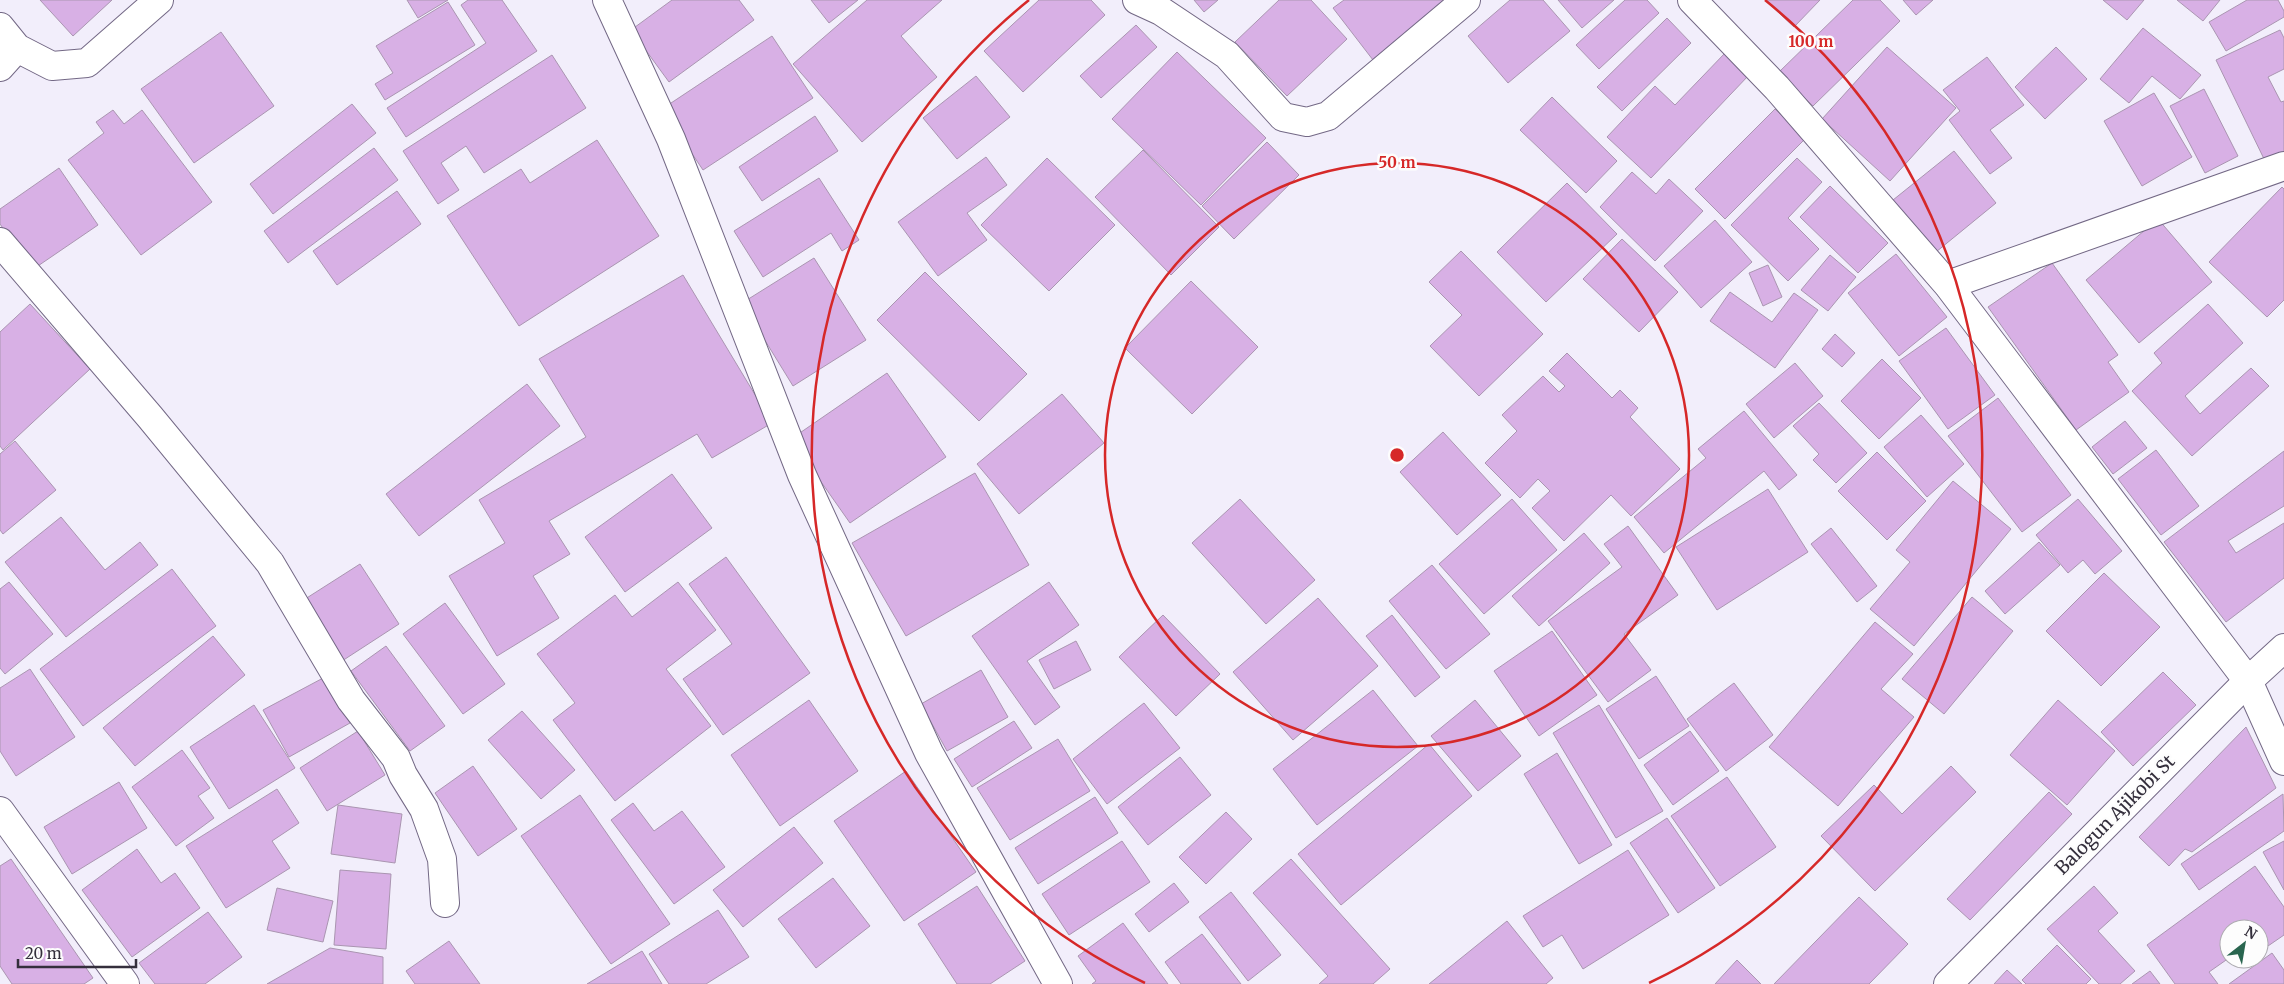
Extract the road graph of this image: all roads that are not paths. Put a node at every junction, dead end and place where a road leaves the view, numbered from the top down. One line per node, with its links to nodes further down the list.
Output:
1 (159, 0): 7 (street)
2 (607, 0): 17 (street)
3 (1138, 0): 4 (street)
4 (1466, 0)
5 (1692, 0): 10 (street)
6 (0, 26): 7 (street)
7 (9, 58)
8 (2284, 166): 10 (street)
9 (0, 242): 15 (street)
10 (1948, 285): 12 (street)
11 (2284, 648): 12 (street, Balogun Ajikobi St)
12 (2248, 681): 13 (street); 18 (street, Balogun Ajikobi St)
13 (2284, 761)
14 (0, 811): 16 (street)
15 (445, 903)
16 (125, 984)
17 (1058, 984)
18 (1948, 984)

